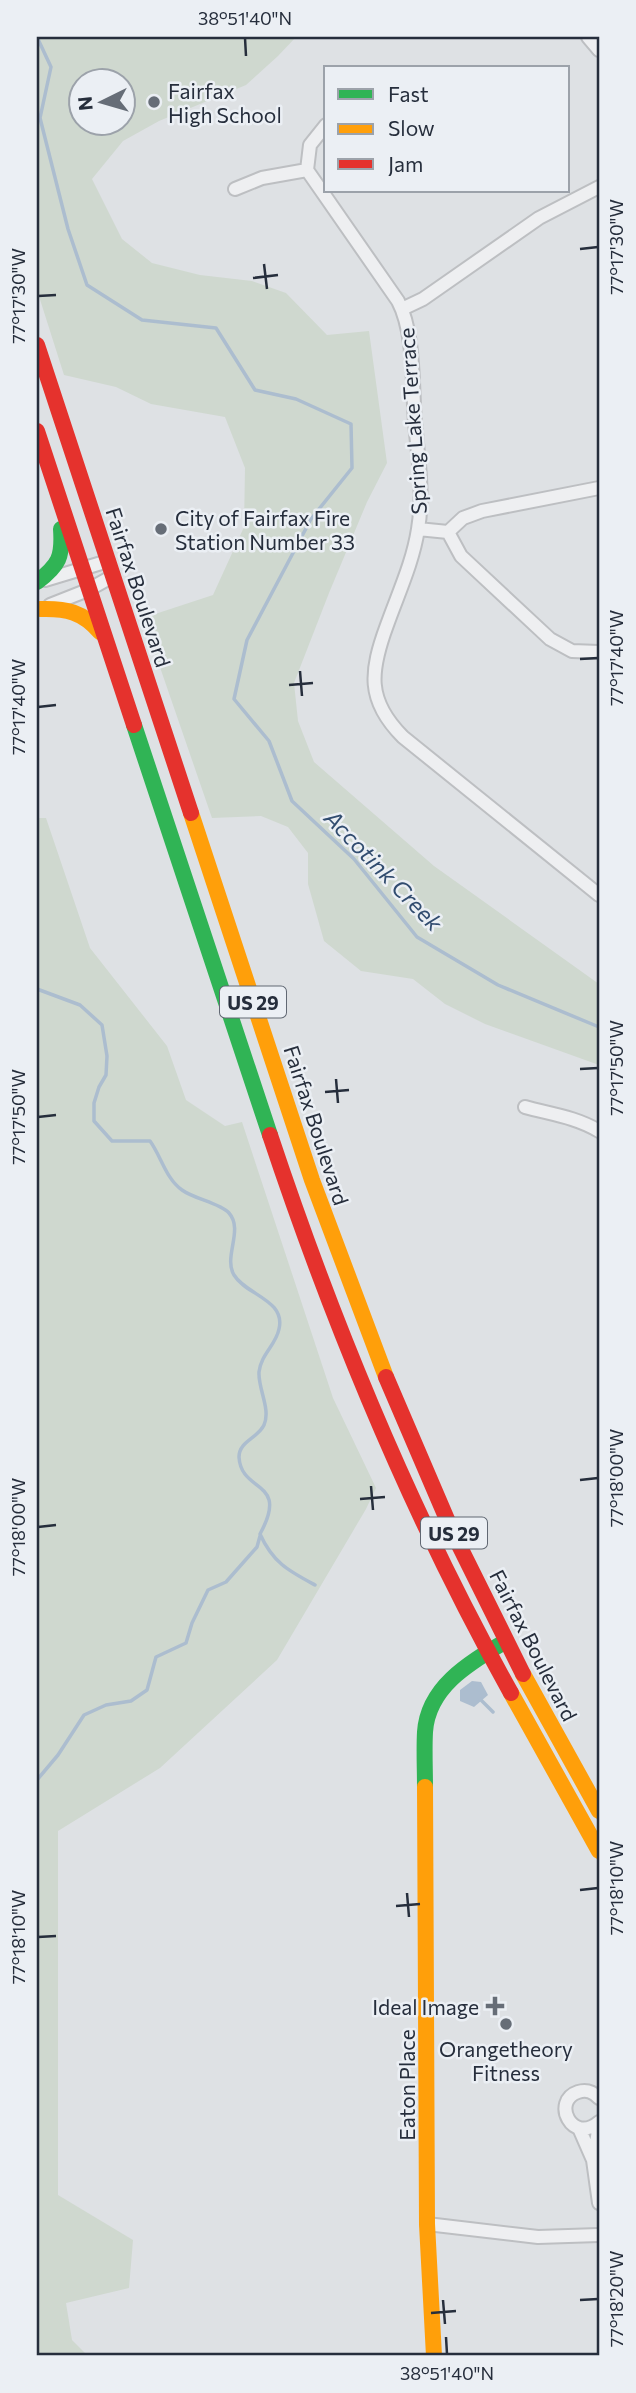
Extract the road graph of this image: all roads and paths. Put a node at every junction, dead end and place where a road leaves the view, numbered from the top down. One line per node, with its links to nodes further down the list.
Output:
1 (587, 37): 2 (street)
2 (599, 50)
3 (324, 128): 4 (street)
4 (307, 170): 6 (street); 7 (street, Spring Lake Terrace)
5 (599, 187): 7 (street)
6 (235, 189)
7 (402, 309): 12 (street, Spring Lake Terrace)
8 (37, 345): 14 (main road, Fairfax Boulevard / US 29)
9 (37, 431): 11 (main road, Fairfax Boulevard / US 29)
10 (599, 488): 13 (street)
11 (57, 490): 15 (main road, Fairfax Boulevard / US 29); 16 (main road)
12 (418, 529): 13 (street); 21 (street, Spring Lake Terrace)
13 (448, 531): 20 (street)
14 (111, 568): 15 (street); 17 (street); 24 (main road, Fairfax Boulevard / US 29)
15 (82, 569): 16 (street); 17 (main road, Fairfax Boulevard / US 29)
16 (37, 582)
17 (88, 590): 18 (street); 19 (main road, Fairfax Boulevard / US 29)
18 (38, 610): 19 (main road)
19 (106, 641): 25 (main road, Fairfax Boulevard / US 29)
20 (599, 652)
21 (599, 895)
22 (525, 1107): 23 (street)
23 (599, 1131)
24 (506, 1641): 25 (main road, Eaton Place); 26 (main road, Fairfax Boulevard / US 29)
25 (488, 1652): 27 (main road, Fairfax Boulevard / US 29); 33 (main road, Eaton Place)
26 (599, 1811)
27 (599, 1852)
28 (597, 2093): 30 (street)
29 (599, 2124): 30 (street); 31 (street)
30 (579, 2128): 31 (street)
31 (593, 2160): 32 (street)
32 (599, 2203)
33 (427, 2224): 34 (street); 35 (main road, Eaton Place)
34 (599, 2235)
35 (434, 2356)

